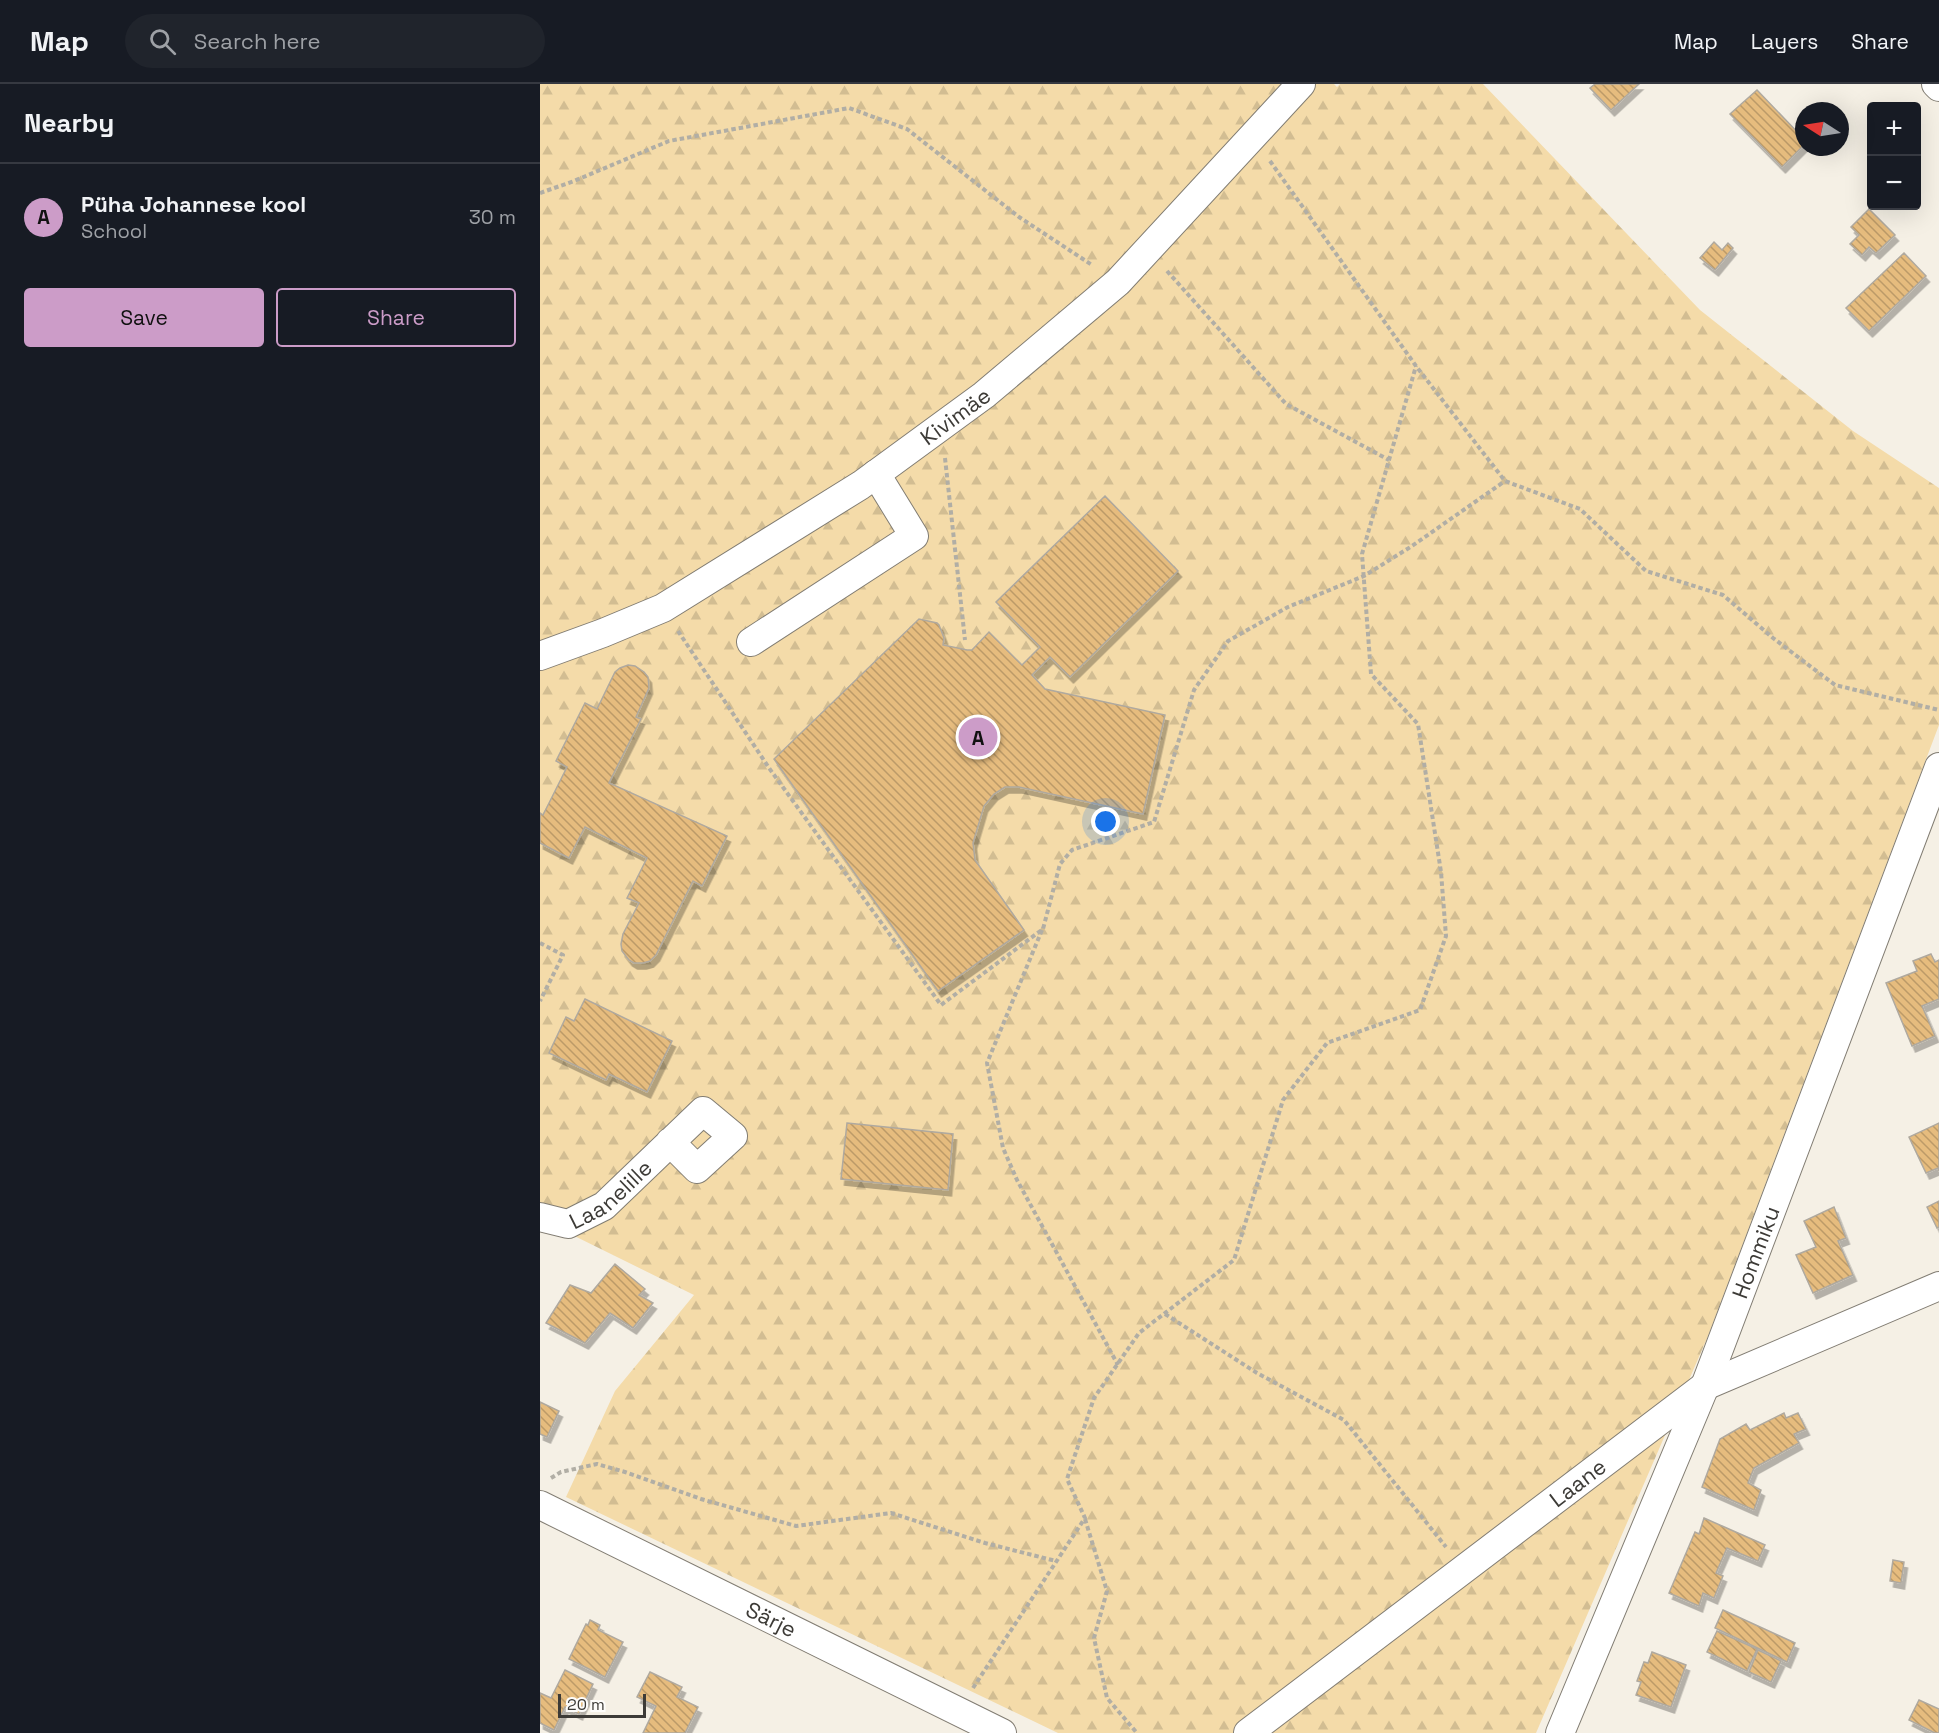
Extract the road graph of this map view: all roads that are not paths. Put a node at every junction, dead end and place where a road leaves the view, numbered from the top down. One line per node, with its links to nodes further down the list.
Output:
1 (1301, 84): 2 (street, Kivimäe)
2 (876, 474): 3 (street); 4 (street, Kivimäe)
3 (752, 642)
4 (540, 656)
5 (1939, 767): 9 (street, Hommiku)
6 (670, 1142): 7 (street, Laanelille)
7 (540, 1217)
8 (1939, 1286): 9 (street, Laane)
9 (1705, 1386): 12 (street, Laane); 13 (street, Hommiku)
10 (544, 1493): 11 (street, Särje)
11 (1002, 1733)
12 (1248, 1733)
13 (1560, 1733)

